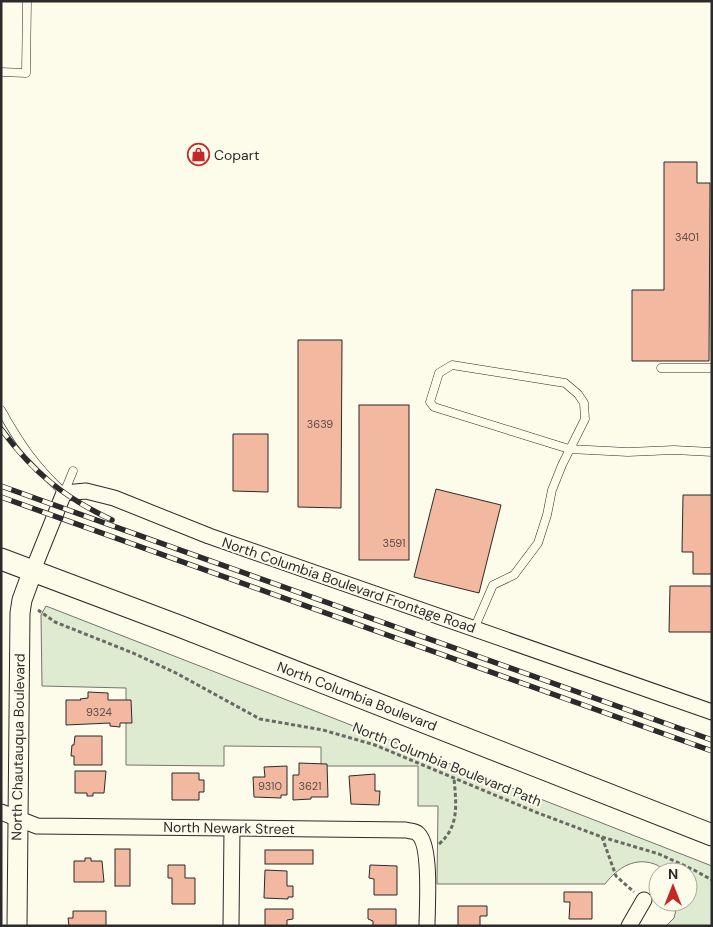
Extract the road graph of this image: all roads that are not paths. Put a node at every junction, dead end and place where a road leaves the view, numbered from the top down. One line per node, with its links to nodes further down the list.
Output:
1 (27, 1): 2 (lane)
2 (1, 72)
3 (661, 368): 4 (lane)
4 (712, 368)
5 (1, 410): 9 (lane)
6 (569, 449): 6 (lane); 7 (lane); 12 (lane)
7 (712, 452)
8 (73, 471): 9 (lane)
9 (64, 493): 11 (street); 12 (street, North Columbia Boulevard Frontage Road)
10 (1, 559): 11 (main road, North Columbia Boulevard)
11 (33, 570): 14 (street, North Chautauqua Boulevard); 16 (main road, North Columbia Boulevard)
12 (474, 629): 13 (street, North Columbia Boulevard Frontage Road)
13 (712, 712)
14 (10, 816): 15 (street, North Newark Street); 18 (street, North Chautauqua Boulevard)
15 (232, 829): 19 (street); 20 (street, North Newark Street)
16 (712, 835)
17 (644, 900): 21 (street)
18 (17, 926)
19 (231, 926)
20 (427, 926)
21 (629, 926)

